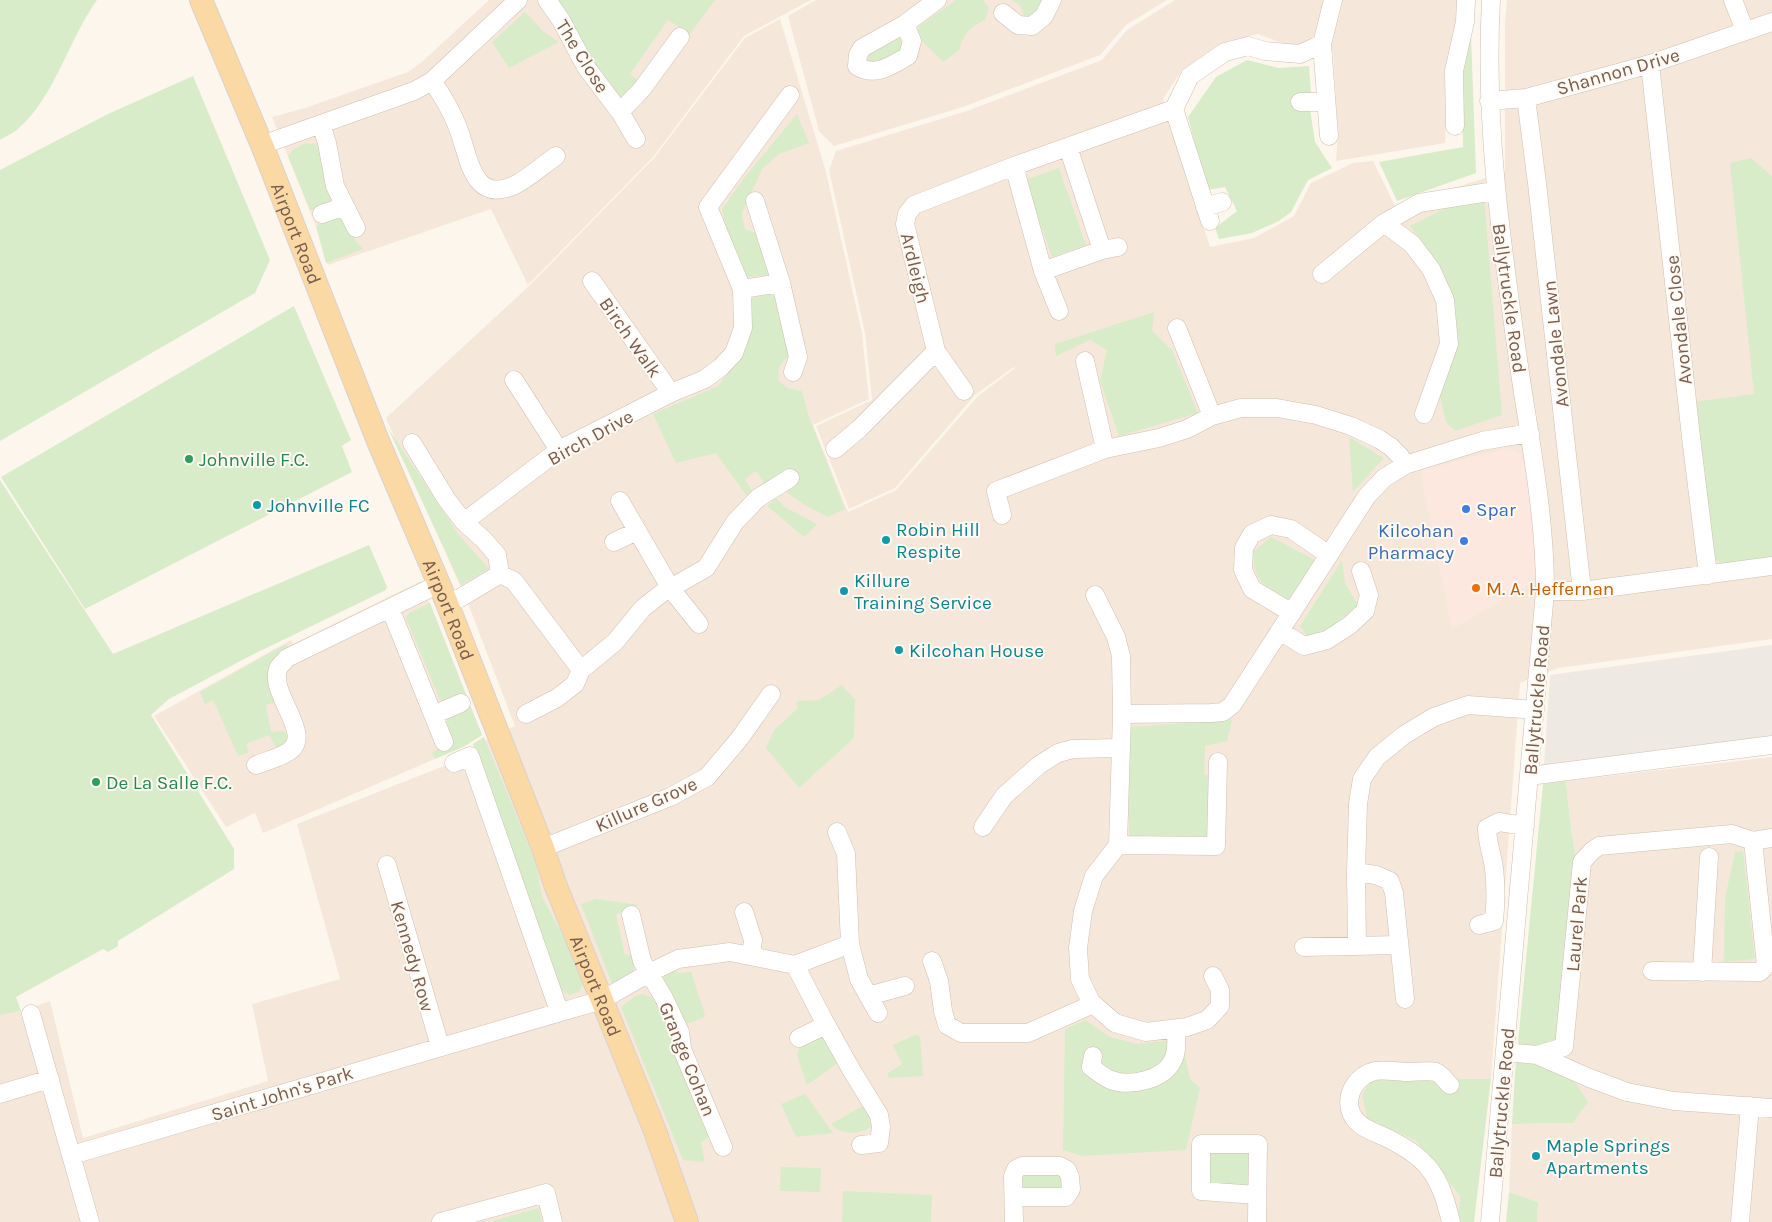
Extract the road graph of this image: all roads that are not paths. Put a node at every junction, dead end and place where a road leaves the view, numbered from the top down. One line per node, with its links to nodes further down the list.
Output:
1 (201, 0): 29 (main road, Airport Road)
2 (518, 0): 17 (street)
3 (547, 0): 24 (street, The Close)
4 (937, 0): 12 (street)
5 (1052, 0): 10 (street)
6 (1333, 0): 15 (street)
7 (1466, 0): 26 (street)
8 (1491, 0): 20 (street, Ballytruckle Road)
9 (1734, 0): 13 (street)
10 (1003, 13)
11 (1772, 22): 13 (street, Shannon Drive)
12 (905, 24)
13 (1744, 31): 16 (street, Shannon Drive)
14 (680, 37): 24 (street, The Close)
15 (1322, 44): 22 (street); 23 (street)
16 (1650, 64): 19 (street, Shannon Drive); 71 (street, Avondale Close)
17 (432, 81): 25 (street); 31 (street)
18 (790, 95): 44 (street)
19 (1526, 98): 20 (street, Shannon Drive); 74 (street, Avondale Lawn)
20 (1489, 101): 33 (street, Ballytruckle Road)
21 (1300, 102): 22 (street)
22 (1326, 102): 27 (street)
23 (1174, 108): 30 (street, Ardleigh); 36 (street)
24 (620, 112): 28 (street, The Close)
25 (321, 124): 29 (street); 35 (street)
26 (1455, 126)
27 (1329, 136)
28 (636, 139)
29 (262, 145): 75 (main road, Airport Road)
30 (1068, 147): 32 (street, Ardleigh); 40 (street)
31 (556, 156)
32 (1014, 166): 40 (street); 47 (street, Ardleigh)
33 (1495, 191): 38 (street); 55 (street, Ballytruckle Road)
34 (755, 201): 43 (street)
35 (344, 206): 37 (street); 39 (street)
36 (1212, 210)
37 (322, 214)
38 (1384, 224): 41 (street); 53 (street)
39 (356, 228)
40 (1043, 271): 45 (street)
41 (1322, 274)
42 (592, 281): 52 (street, Birch Walk)
43 (781, 283): 44 (street); 49 (street)
44 (742, 289): 52 (street, Birch Drive)
45 (1059, 311)
46 (1178, 328): 54 (street)
47 (936, 351): 51 (street, Ardleigh); 57 (street)
48 (1085, 362): 58 (street)
49 (793, 372)
50 (514, 380): 59 (street)
51 (964, 391)
52 (671, 393): 59 (street, Birch Drive)
53 (1424, 414)
54 (1212, 416): 58 (street); 60 (street)
55 (1530, 433): 60 (street); 73 (street, Ballytruckle Road)
56 (412, 443): 64 (street)
57 (835, 449)
58 (1105, 449): 63 (street)
59 (559, 450): 64 (street, Birch Drive)
60 (1405, 466): 67 (street)
61 (790, 478): 72 (street)
62 (620, 502): 65 (street)
63 (1002, 515)
64 (464, 522): 70 (street)
65 (637, 531): 66 (street); 72 (street)
66 (614, 542)
67 (1330, 556): 78 (street); 78 (street)
68 (1772, 566): 71 (street)
69 (1361, 570): 80 (street)
70 (500, 574): 75 (street); 81 (street)
71 (1708, 575): 74 (street)
72 (671, 589): 79 (street); 81 (street)
73 (1545, 591): 74 (street); 84 (street, Ballytruckle Road)
74 (1582, 592)
75 (443, 594): 77 (street); 101 (main road, Airport Road)
76 (1095, 595): 86 (street)
77 (390, 608): 87 (street); 93 (street)
78 (1292, 613): 80 (street)
79 (699, 624)
80 (1280, 631): 86 (street)
81 (581, 670): 85 (street)
82 (771, 694): 101 (street, Killure Grove)
83 (461, 703): 87 (street)
84 (1535, 710): 94 (street, Ballytruckle Road); 104 (street)
85 (526, 714)
86 (1122, 714): 90 (street)
87 (433, 715): 88 (street)
88 (444, 742)
89 (1772, 745): 94 (street)
90 (1120, 748): 96 (street); 100 (street)
91 (1218, 762): 100 (street)
92 (454, 763): 124 (street)
93 (256, 765)
94 (1529, 776): 95 (street, Ballytruckle Road)
95 (1525, 826): 107 (street); 131 (street, Ballytruckle Road)
96 (983, 827)
97 (837, 832): 108 (street)
98 (1772, 838): 99 (street, Laurel Park)
99 (1753, 841): 116 (street); 132 (street, Laurel Park)
100 (1118, 845): 123 (street)
101 (543, 848): 122 (main road, Airport Road)
102 (1710, 857): 116 (street)
103 (387, 865): 130 (street, Kennedy Row)
104 (1356, 872): 109 (street); 110 (street)
105 (744, 912): 112 (street)
106 (631, 915): 117 (street, Grange Cohan)
107 (1478, 925)
108 (850, 944): 114 (street); 120 (street)
109 (1399, 945): 110 (street); 121 (street)
110 (1357, 946): 111 (street)
111 (1304, 947)
112 (751, 956): 114 (street); 117 (street)
113 (932, 961): 123 (street)
114 (795, 965): 127 (street)
115 (1652, 971): 116 (street)
116 (1702, 972)
117 (649, 973): 122 (street); 140 (street, Grange Cohan)
118 (1213, 976): 128 (street)
119 (905, 986): 120 (street)
120 (868, 996): 125 (street)
121 (1405, 999)
122 (602, 1000): 124 (street, Saint John's Park); 147 (main road, Airport Road)
123 (1093, 1004): 128 (street)
124 (559, 1011): 130 (street, Saint John's Park)
125 (878, 1013)
126 (31, 1014): 134 (street)
127 (826, 1025): 129 (street); 139 (street)
128 (1176, 1029): 133 (street)
129 (799, 1038)
130 (440, 1046): 141 (street, Saint John's Park)
131 (1506, 1052): 132 (street, Laurel Park); 151 (street, Ballytruckle Road)
132 (1537, 1055): 137 (street, Laurel Park)
133 (1093, 1056)
134 (50, 1079): 136 (street); 141 (street)
135 (1450, 1085): 150 (street)
136 (0, 1094)
137 (1750, 1106): 138 (street, Laurel Park); 152 (street)
138 (1772, 1108)
139 (861, 1145)
140 (723, 1146)
141 (72, 1155): 144 (street)
142 (1257, 1195): 149 (street)
143 (1014, 1197): 148 (street)
144 (90, 1222)
145 (441, 1222): 146 (street)
146 (553, 1222)
147 (687, 1222)
148 (1014, 1222)
149 (1257, 1222)
150 (1450, 1222)
151 (1490, 1222)
152 (1740, 1222)

